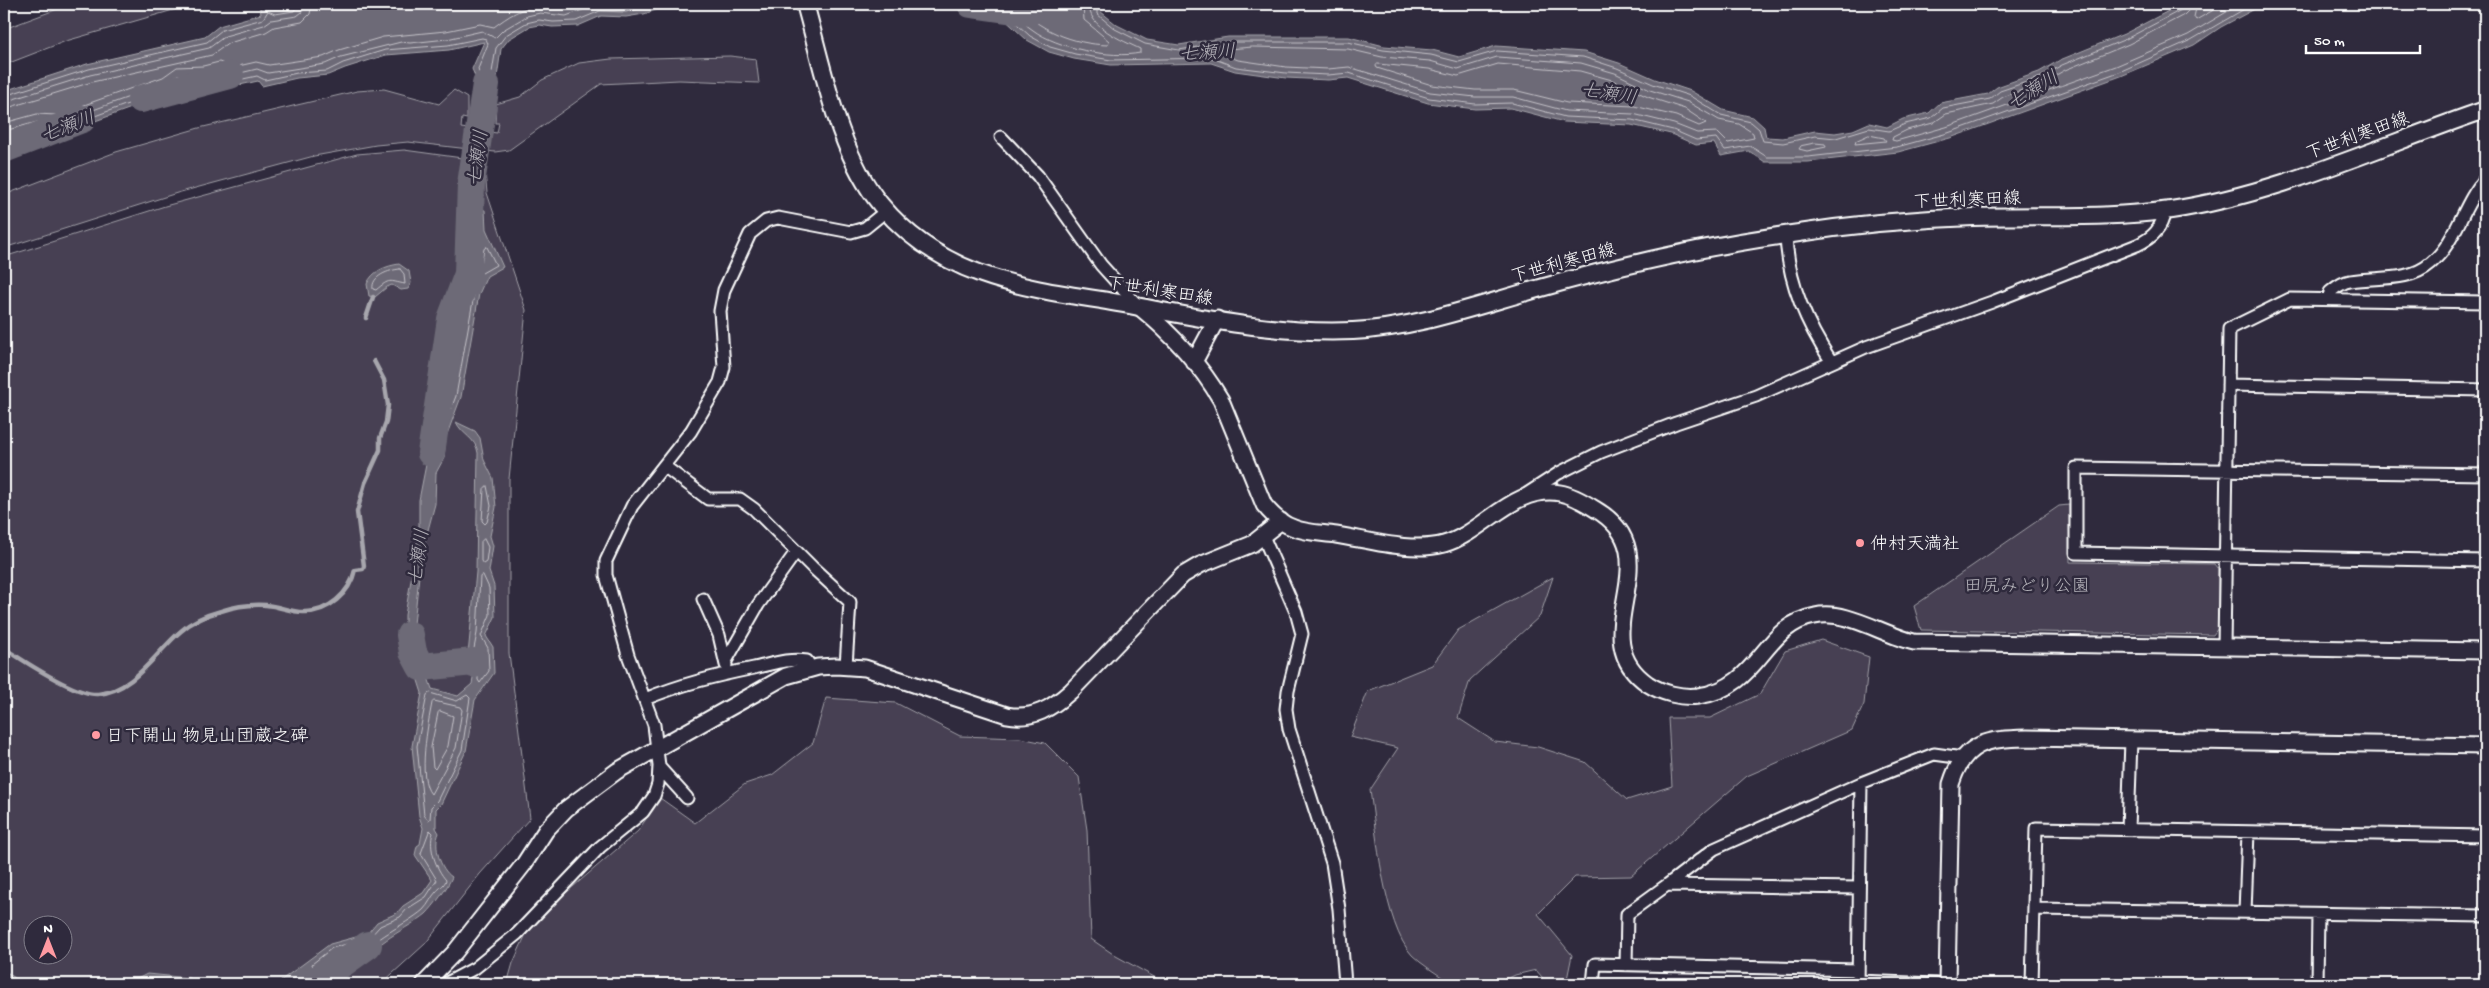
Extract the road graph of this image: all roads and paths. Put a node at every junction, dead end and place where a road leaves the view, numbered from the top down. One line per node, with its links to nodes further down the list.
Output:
1 (805, 4): 5 (main road, 下世利寒田線)
2 (2485, 110): 6 (main road, 下世利寒田線)
3 (1001, 137): 10 (street)
4 (2485, 179): 8 (street)
5 (886, 211): 10 (main road, 下世利寒田線); 16 (street)
6 (2165, 211): 7 (main road, 下世利寒田線); 12 (street)
7 (1786, 234): 11 (main road, 下世利寒田線); 12 (street)
8 (2329, 299): 9 (street); 14 (street)
9 (2485, 302)
10 (1138, 306): 11 (main road, 下世利寒田線); 13 (street)
11 (1216, 319): 13 (street)
12 (1832, 361): 19 (street)
13 (1194, 362): 20 (street)
14 (2228, 385): 15 (street); 17 (street)
15 (2485, 390)
16 (664, 466): 22 (street); 32 (street)
17 (2227, 470): 18 (street); 23 (street); 23 (street)
18 (2485, 474)
19 (1518, 500): 20 (street); 26 (street)
20 (1281, 522): 21 (street)
21 (1263, 536): 29 (street); 53 (street)
22 (796, 552): 28 (street); 29 (street)
23 (2226, 556): 24 (street); 26 (street)
24 (2485, 561)
25 (703, 599): 28 (street)
26 (2224, 647): 27 (street)
27 (2485, 651)
28 (726, 661): 31 (street)
29 (846, 666): 30 (street)
30 (811, 668): 31 (street); 35 (street)
31 (727, 673): 32 (street)
32 (645, 699): 35 (street)
33 (2131, 740): 34 (street); 36 (street); 40 (street)
34 (2485, 746)
35 (656, 747): 37 (street); 51 (street)
36 (1963, 758): 38 (street); 56 (street)
37 (659, 767): 39 (street); 52 (street)
38 (1861, 783): 43 (street); 44 (street)
39 (687, 798)
40 (2128, 830): 41 (street); 45 (street)
41 (2248, 832): 42 (street); 46 (street)
42 (2485, 836)
43 (1667, 885): 44 (street); 49 (street)
44 (1859, 888): 50 (street)
45 (2035, 908): 46 (street); 57 (street)
46 (2245, 912): 47 (street)
47 (2318, 914): 48 (street); 58 (street)
48 (2485, 916)
49 (1626, 965): 50 (street); 54 (street)
50 (1858, 978): 55 (street)
51 (424, 984)
52 (445, 984)
53 (1345, 984)
54 (1593, 984)
55 (1936, 984)
56 (1947, 984)
57 (2032, 984)
58 (2317, 984)

